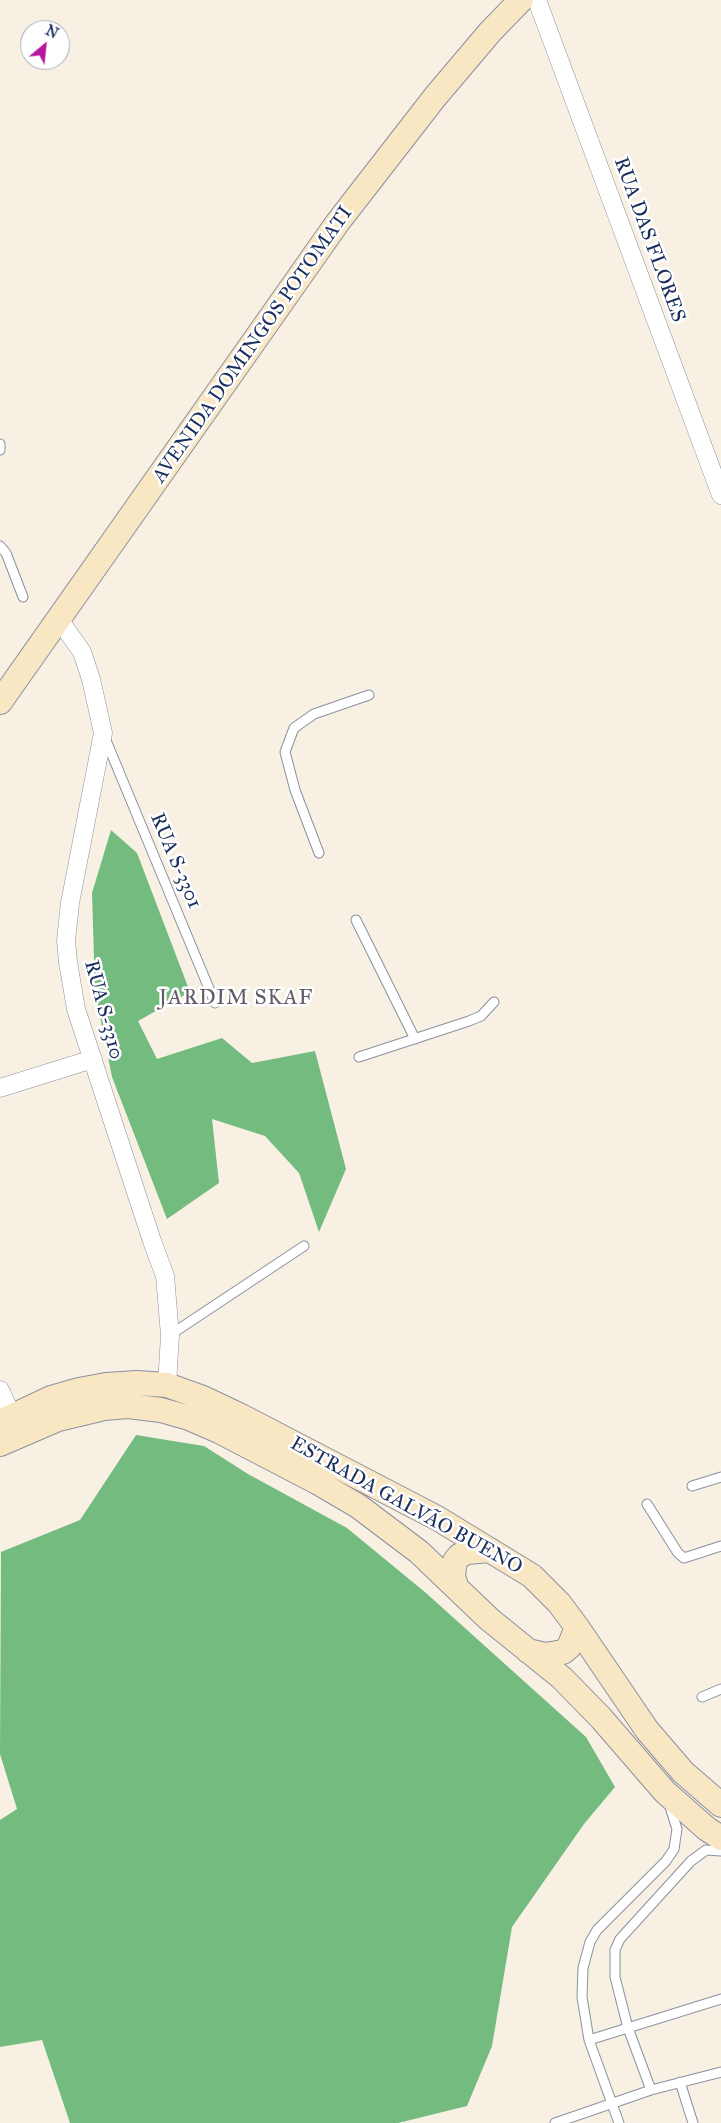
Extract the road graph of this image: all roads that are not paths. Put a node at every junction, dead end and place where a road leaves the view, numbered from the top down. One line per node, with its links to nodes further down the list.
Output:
1 (521, 0): 8 (main road, AVENIDA DOMINGOS POTOMATI)
2 (537, 0): 5 (street, RUA DAS FLORES)
3 (0, 444): 4 (lane)
4 (0, 450)
5 (721, 495)
6 (0, 546): 7 (lane)
7 (23, 597)
8 (58, 618): 10 (main road, AVENIDA DOMINGOS POTOMATI); 11 (street, RUA S-3310)
9 (369, 695): 12 (lane)
10 (0, 702)
11 (103, 733): 15 (lane, RUA S-3301); 18 (street, RUA S-3310)
12 (319, 853)
13 (356, 920): 16 (lane)
14 (494, 1002): 16 (lane)
15 (215, 1003)
16 (415, 1039): 17 (lane)
17 (359, 1057)
18 (93, 1058): 19 (street); 21 (street, RUA S-3310)
19 (0, 1088)
20 (304, 1246): 21 (lane)
21 (170, 1334): 22 (street, RUA S-3310)
22 (168, 1385): 24 (main road, ESTRADA GALVÃO BUENO); 30 (main road, ESTRADA GALVÃO BUENO)
23 (0, 1390): 24 (street)
24 (6, 1419)
25 (0, 1444): 31 (main road, ESTRADA GALVÃO BUENO)
26 (721, 1477): 27 (lane)
27 (692, 1486)
28 (647, 1504): 29 (lane)
29 (721, 1546)
30 (490, 1550): 31 (main road); 32 (main road, ESTRADA GALVÃO BUENO)
31 (457, 1588): 33 (main road, ESTRADA GALVÃO BUENO)
32 (577, 1627): 33 (main road); 37 (main road, ESTRADA GALVÃO BUENO)
33 (528, 1651): 36 (main road, ESTRADA GALVÃO BUENO)
34 (721, 1689): 35 (lane)
35 (702, 1697)
36 (666, 1792): 38 (main road, ESTRADA GALVÃO BUENO); 42 (lane)
37 (721, 1805)
38 (721, 1838)
39 (721, 1851): 41 (lane)
40 (721, 1999): 41 (lane)
41 (628, 2028): 42 (lane); 45 (lane)
42 (589, 2040): 46 (lane)
43 (721, 2072): 44 (lane)
44 (680, 2082): 45 (lane); 49 (lane)
45 (651, 2090): 46 (lane)
46 (610, 2103): 47 (lane); 48 (lane)
47 (555, 2123)
48 (619, 2123)
49 (693, 2123)

